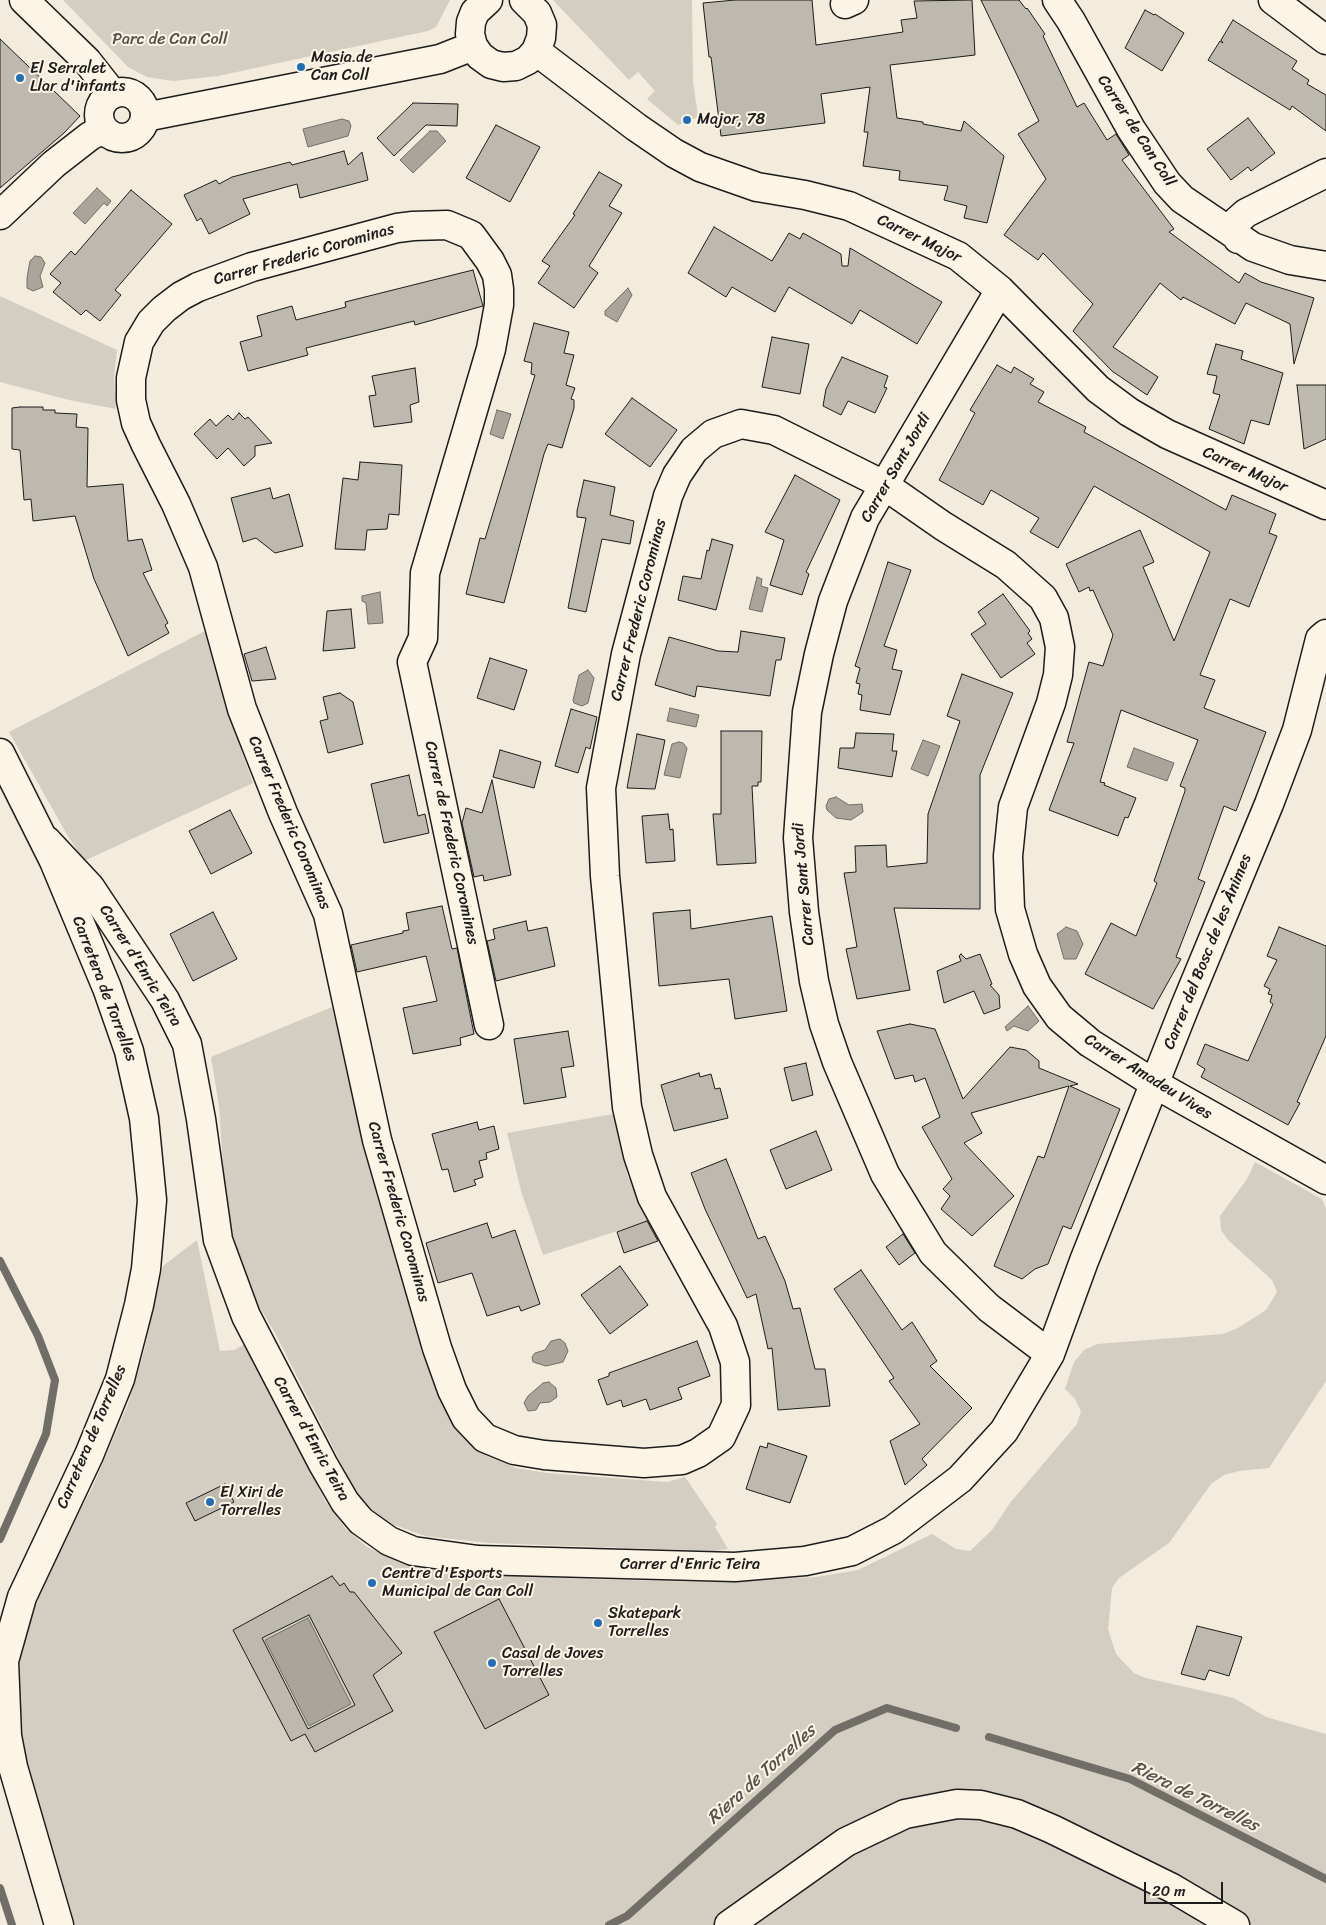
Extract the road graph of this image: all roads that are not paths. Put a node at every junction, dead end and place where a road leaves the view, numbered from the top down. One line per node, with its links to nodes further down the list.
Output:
1 (24, 0): 9 (street)
2 (488, 0): 7 (street)
3 (524, 0): 8 (street)
4 (1057, 0): 14 (street, Carrer de Can Coll)
5 (1273, 0): 6 (street)
6 (1326, 40)
7 (473, 46): 8 (street); 10 (street)
8 (536, 51): 16 (street, Carrer Major)
9 (113, 94): 10 (street); 11 (street)
10 (145, 117): 11 (street)
11 (104, 129): 13 (street)
12 (1326, 173): 14 (street)
13 (0, 215)
14 (1238, 239): 15 (street, Carrer de Can Coll)
15 (1326, 266)
16 (1000, 290): 17 (street, Carrer Sant Jordi); 18 (street, Carrer Major)
17 (884, 485): 20 (street, Carrer Frederic Corominas); 24 (street, Carrer Amadeu Vives); 26 (street, Carrer Sant Jordi)
18 (1326, 505)
19 (1326, 634): 24 (street, Carrer del Bosc de les Ànimes)
20 (412, 662): 23 (street, Carrer de Frederic Coromines)
21 (0, 753): 22 (street, Carretera de Torrelles)
22 (42, 836): 26 (street, Carrer d'Enric Teira); 27 (street, Carretera de Torrelles)
23 (489, 1024)
24 (1155, 1084): 25 (street, Carrer Amadeu Vives); 26 (street, Carrer del Bosc de les Ànimes)
25 (1326, 1180)
26 (1050, 1354)
27 (59, 1925)
28 (729, 1925): 29 (street)
29 (1235, 1925)

